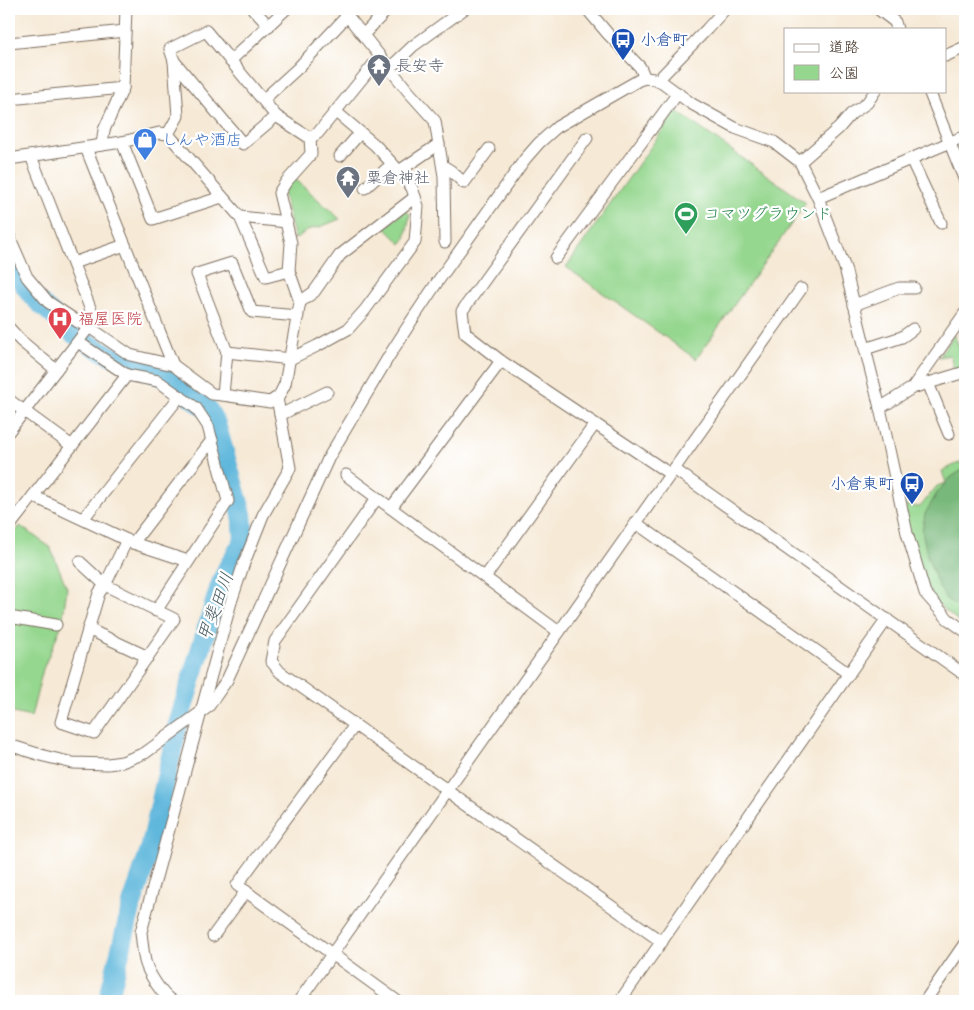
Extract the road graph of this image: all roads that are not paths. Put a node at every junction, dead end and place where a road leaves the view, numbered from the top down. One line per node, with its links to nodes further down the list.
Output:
1 (126, 9): 12 (street)
2 (253, 9): 10 (street)
3 (286, 9): 10 (street)
4 (388, 9): 13 (street)
5 (464, 9): 19 (street)
6 (587, 9): 20 (street)
7 (725, 9): 21 (street)
8 (878, 9): 11 (street)
9 (345, 12): 13 (street); 27 (street)
10 (269, 26): 17 (street)
11 (896, 28)
12 (125, 31): 14 (street); 22 (street)
13 (363, 35): 19 (street)
14 (9, 43)
15 (965, 48): 16 (street)
16 (946, 56)
17 (230, 61): 18 (street); 27 (street)
18 (174, 62): 29 (street); 31 (street)
19 (386, 63): 28 (street); 37 (street)
20 (645, 78): 21 (street); 117 (street)
21 (658, 80): 25 (street)
22 (123, 88): 26 (street); 38 (street)
23 (874, 92): 45 (street)
24 (929, 92): 36 (street)
25 (678, 93): 45 (street); 59 (street)
26 (9, 99)
27 (263, 100): 29 (street)
28 (336, 112): 30 (street); 33 (street)
29 (276, 116): 33 (street)
30 (360, 133): 42 (street); 47 (street)
31 (168, 134): 35 (street); 50 (street)
32 (965, 136): 36 (street)
33 (310, 138): 54 (street)
34 (587, 138): 74 (street)
35 (122, 142): 38 (street); 50 (street)
36 (949, 143): 44 (street); 48 (street)
37 (439, 144): 46 (street); 47 (street)
38 (102, 145): 39 (street)
39 (86, 148): 41 (street); 58 (street)
40 (489, 149): 46 (street)
41 (31, 156): 43 (street); 60 (street)
42 (340, 156)
43 (9, 159)
44 (911, 159): 52 (street); 55 (street)
45 (800, 162): 52 (street)
46 (443, 166): 57 (street)
47 (396, 167): 49 (street); 51 (street)
48 (964, 176)
49 (365, 188)
50 (222, 197): 53 (street)
51 (415, 197): 64 (street); 73 (street)
52 (818, 198): 65 (street)
53 (240, 217): 54 (street); 61 (street)
54 (287, 222): 61 (street)
55 (941, 223)
56 (9, 236): 70 (street)
57 (445, 242)
58 (125, 245): 60 (street); 75 (street)
59 (556, 258)
60 (73, 263): 70 (street)
61 (289, 271): 64 (street)
62 (914, 288): 65 (street)
63 (801, 289): 94 (street)
64 (300, 302): 67 (street)
65 (854, 305): 71 (street)
66 (965, 313): 80 (street)
67 (298, 316): 72 (street); 73 (street)
68 (9, 328): 76 (street)
69 (913, 329): 71 (street)
70 (83, 335): 75 (street); 76 (street); 78 (street)
71 (866, 349): 86 (street)
72 (227, 352): 73 (street); 82 (street)
73 (290, 359): 84 (street)
74 (501, 361): 89 (street); 98 (street)
75 (173, 365): 82 (street)
76 (56, 370): 87 (street)
77 (965, 372): 79 (street)
78 (127, 375): 83 (street); 93 (street)
79 (928, 383): 80 (street); 91 (street)
80 (912, 388): 86 (street)
81 (327, 392): 88 (street)
82 (223, 395): 84 (street)
83 (180, 396): 92 (street); 99 (street)
84 (277, 398): 88 (street)
85 (9, 400): 87 (street)
86 (880, 408): 112 (street)
87 (24, 411): 90 (street); 93 (street)
88 (280, 414): 117 (street)
89 (595, 424): 94 (street); 105 (street)
90 (9, 431)
91 (949, 434)
92 (212, 440): 102 (street); 103 (street)
93 (72, 446): 96 (street)
94 (672, 472): 100 (street); 109 (street)
95 (346, 475): 97 (street)
96 (33, 496): 99 (street); 101 (street)
97 (377, 498): 98 (street); 118 (street)
98 (391, 508): 105 (street)
99 (84, 519): 102 (street)
100 (636, 523): 113 (street); 115 (street)
101 (9, 527)
102 (130, 542): 103 (street); 106 (street)
103 (188, 561): 107 (street)
104 (80, 562): 106 (street)
105 (485, 578): 113 (street)
106 (105, 585): 107 (street); 111 (street)
107 (156, 610): 114 (street)
108 (9, 617): 110 (street)
109 (887, 619): 115 (street); 116 (street)
110 (56, 625)
111 (88, 629): 114 (street); 114 (street)
112 (965, 631)
113 (559, 632): 120 (street)
114 (148, 656)
115 (849, 674): 123 (street)
116 (965, 675)
117 (200, 712): 119 (street); 126 (street)
118 (355, 725): 120 (street); 121 (street)
119 (9, 745)
120 (448, 790): 123 (street); 125 (street)
121 (246, 891): 122 (street); 125 (street)
122 (213, 936)
123 (662, 942): 129 (street)
124 (965, 943): 130 (street)
125 (332, 954): 127 (street); 128 (street)
126 (172, 1001)
127 (299, 1001)
128 (397, 1001)
129 (620, 1001)
130 (925, 1001)

